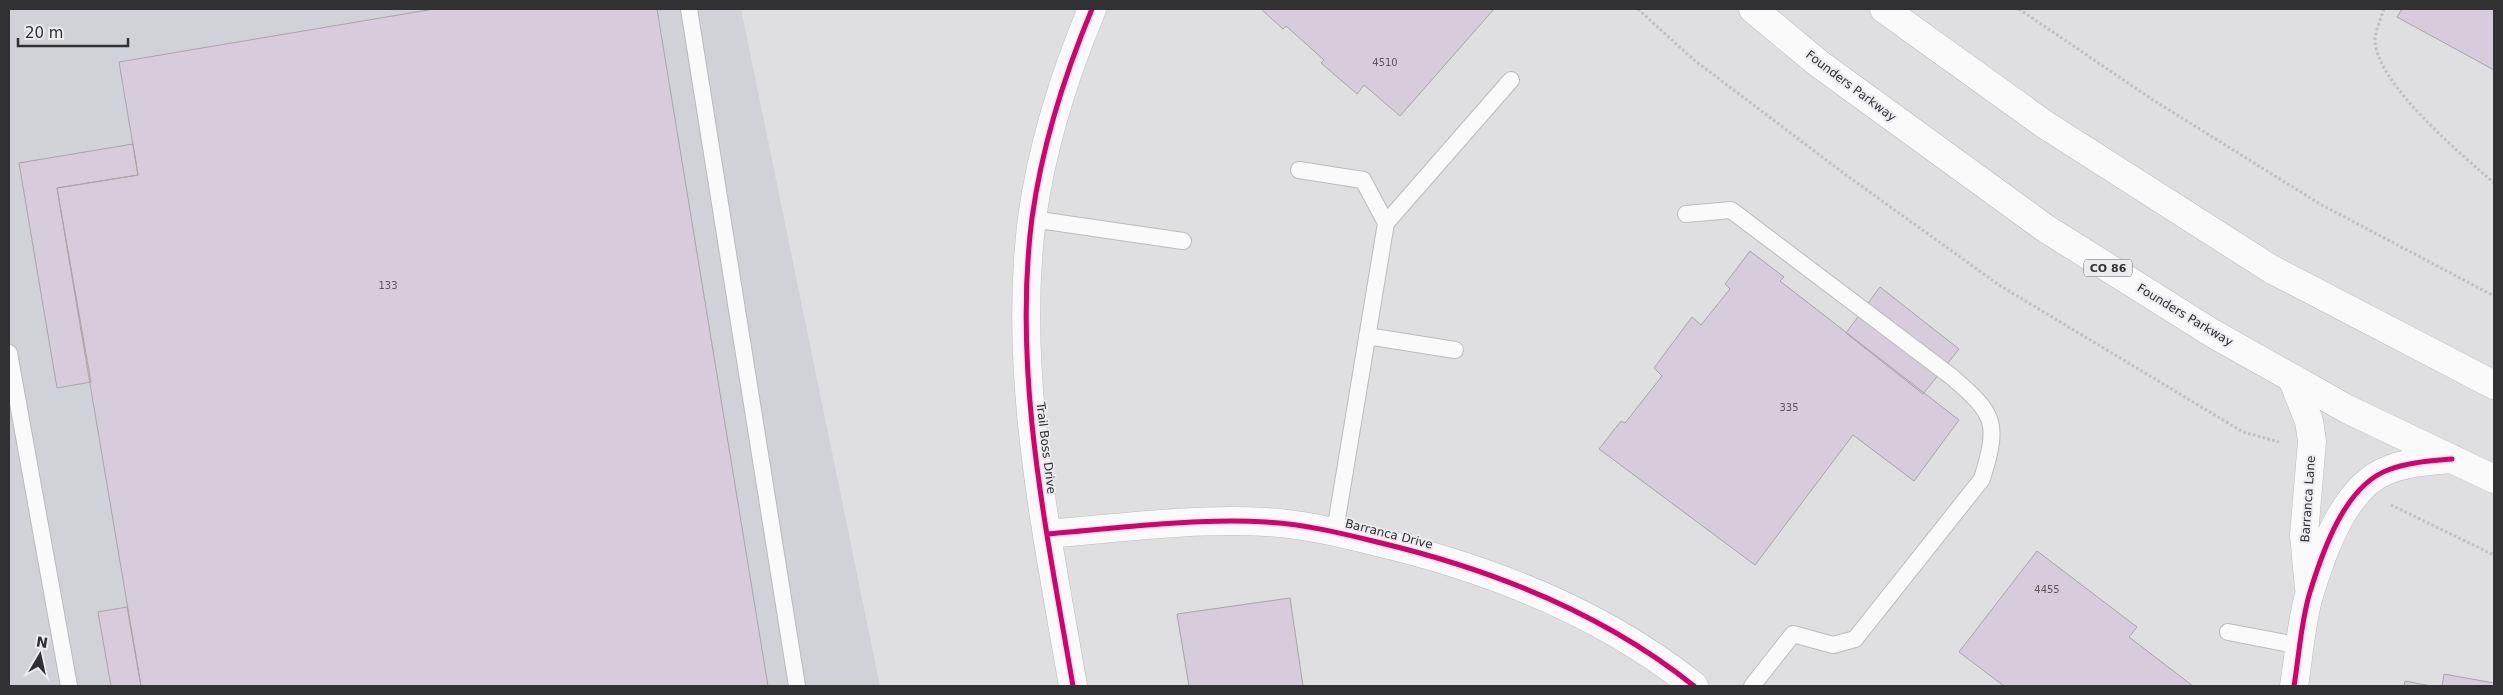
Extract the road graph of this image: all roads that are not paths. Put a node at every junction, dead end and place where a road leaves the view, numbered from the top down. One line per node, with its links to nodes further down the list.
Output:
1 (689, 9): 24 (lane)
2 (1092, 9): 8 (main road, Trail Boss Drive)
3 (1753, 9): 14 (main road, Founders Parkway / CO 86)
4 (1884, 9): 15 (main road)
5 (1511, 80): 9 (lane)
6 (1299, 170): 9 (lane)
7 (1686, 214): 27 (lane)
8 (1032, 218): 10 (lane); 19 (main road, Trail Boss Drive)
9 (1386, 223): 11 (lane)
10 (1183, 241)
11 (1368, 336): 12 (lane); 18 (lane)
12 (1454, 350)
13 (9, 353): 23 (lane)
14 (2292, 378): 16 (main road, Founders Parkway / CO 86); 20 (main road, Barranca Lane)
15 (2494, 385)
16 (2452, 459): 17 (main road, Founders Parkway / CO 86); 20 (main road, Barranca Lane)
17 (2494, 479)
18 (1335, 532): 19 (main road, Barranca Drive); 26 (main road, Barranca Drive)
19 (1047, 534): 25 (main road, Trail Boss Drive)
20 (2310, 593): 22 (main road, Barranca Lane)
21 (2228, 632): 22 (lane)
22 (2301, 646): 28 (main road, Barranca Lane)
23 (69, 686)
24 (796, 686)
25 (1073, 686)
26 (1694, 686)
27 (1752, 686)
28 (2294, 686)

